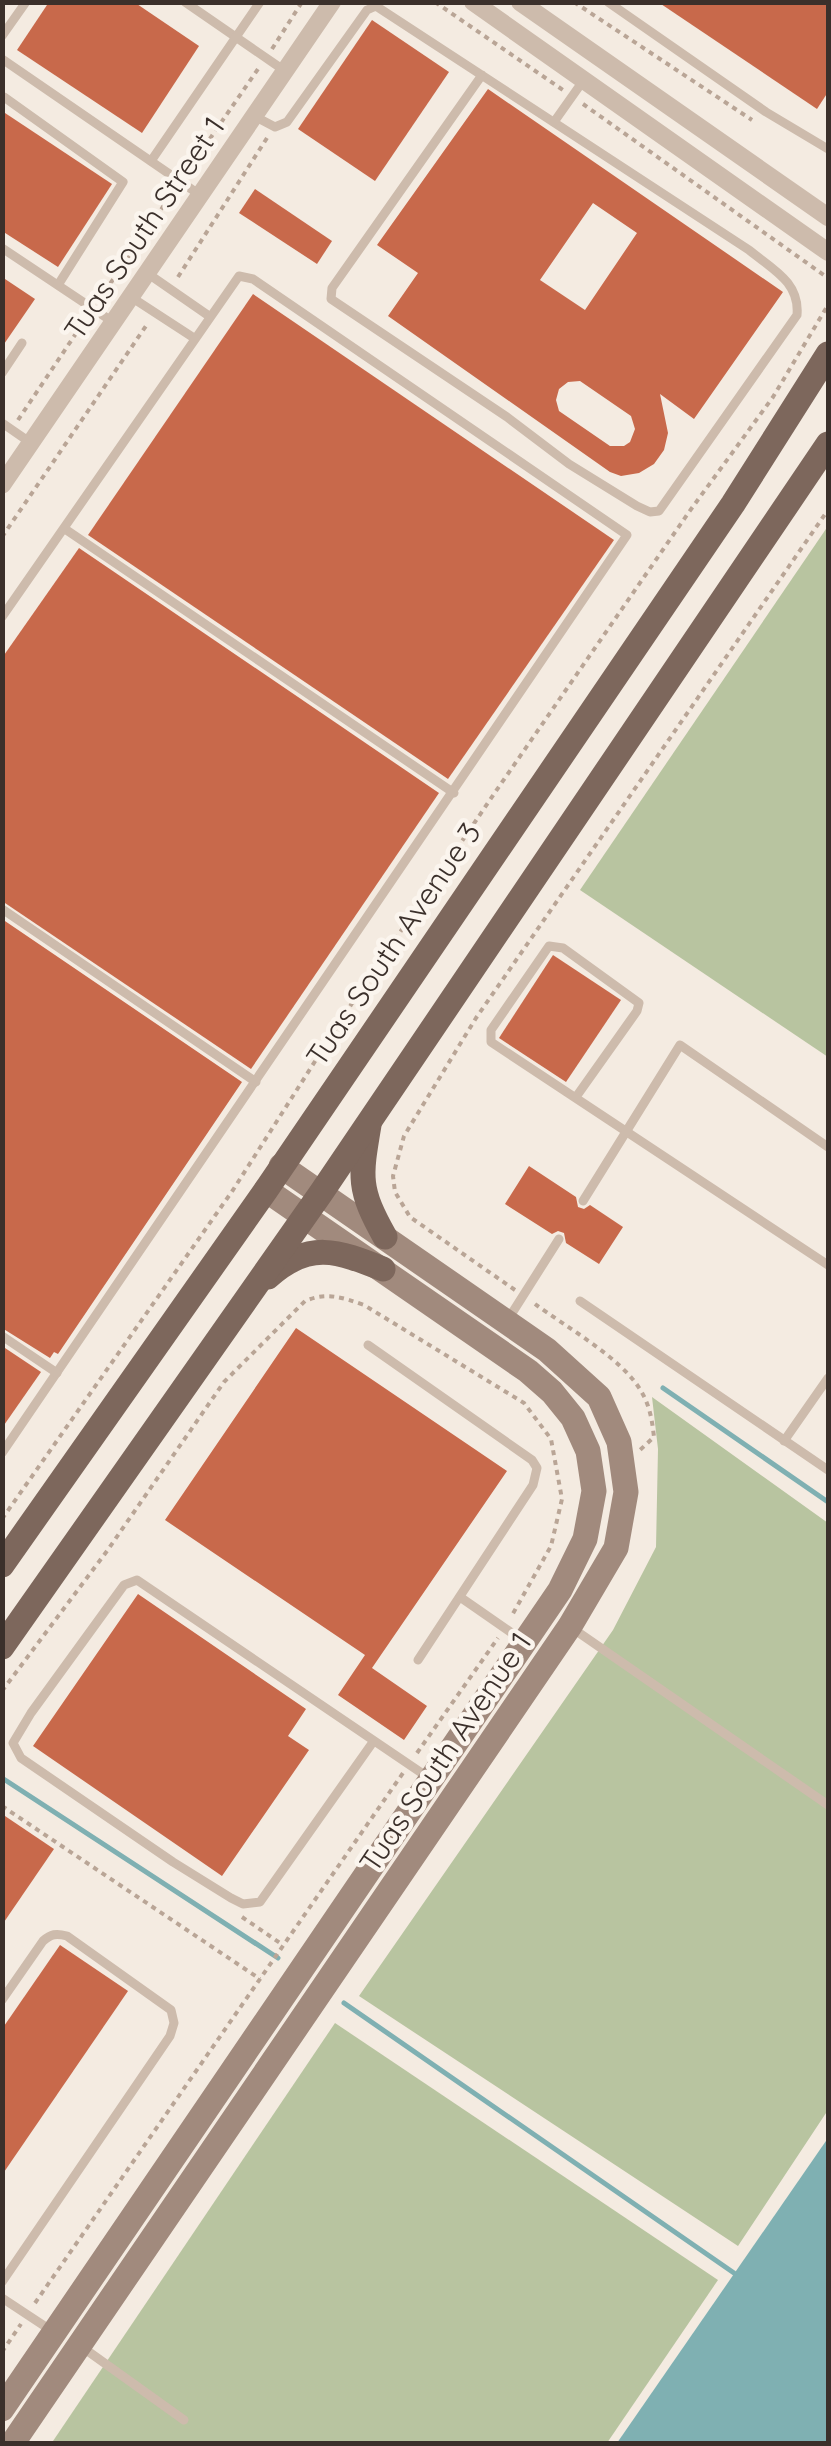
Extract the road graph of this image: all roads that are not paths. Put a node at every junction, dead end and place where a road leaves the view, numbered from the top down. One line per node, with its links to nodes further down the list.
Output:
1 (26, 2): 8 (lane)
2 (185, 2): 9 (lane)
3 (260, 2): 9 (lane)
4 (332, 2): 11 (street, Tuas South Street 1)
5 (473, 2): 13 (street)
6 (520, 2): 20 (street)
7 (608, 2): 17 (lane)
8 (2, 36)
9 (236, 37): 11 (lane); 18 (lane)
10 (2, 59): 18 (lane)
11 (285, 71): 15 (street, Tuas South Street 1)
12 (482, 75): 15 (lane); 16 (lane); 16 (lane)
13 (577, 88): 16 (lane); 22 (street)
14 (4, 97): 24 (lane)
15 (254, 116): 19 (street, Tuas South Street 1)
16 (554, 122)
17 (828, 149)
18 (152, 161): 19 (lane)
19 (200, 195): 23 (street, Tuas South Street 1)
20 (828, 217)
21 (2, 248): 24 (lane)
22 (828, 252)
23 (147, 273): 25 (street, Tuas South Street 1); 26 (lane)
24 (58, 286): 27 (lane)
25 (130, 297): 27 (street, Tuas South Street 1); 28 (lane)
26 (209, 316): 28 (lane); 38 (lane)
27 (114, 322): 33 (street, Tuas South Street 1)
28 (194, 338): 36 (lane)
29 (22, 343): 31 (lane)
30 (828, 354): 45 (main road, Tuas South Avenue 3)
31 (2, 373)
32 (7, 426): 33 (lane)
33 (31, 442): 35 (street, Tuas South Street 1)
34 (828, 444): 42 (main road)
35 (2, 485)
36 (64, 529): 37 (lane); 38 (lane)
37 (2, 617)
38 (454, 792): 40 (lane)
39 (2, 909): 40 (lane)
40 (256, 1082): 59 (lane)
41 (576, 1098): 41 (lane); 43 (lane)
42 (371, 1115): 47 (main road); 50 (main road)
43 (627, 1130): 44 (lane); 48 (lane); 52 (lane)
44 (828, 1147)
45 (280, 1166): 46 (main road, Tuas South Avenue 3); 47 (main road, Tuas South Avenue 1)
46 (266, 1190): 49 (main road, Tuas South Avenue 1); 64 (main road, Tuas South Avenue 3)
47 (321, 1192): 49 (main road); 50 (main road, Tuas South Avenue 1)
48 (583, 1201)
49 (305, 1214): 53 (main road, Tuas South Avenue 1); 54 (main road)
50 (385, 1237): 56 (main road, Tuas South Avenue 1)
51 (559, 1239): 56 (lane)
52 (828, 1265)
53 (383, 1269): 54 (main road); 67 (main road, Tuas South Avenue 1)
54 (252, 1291): 68 (main road)
55 (580, 1301): 61 (lane)
56 (507, 1322): 66 (main road, Tuas South Avenue 1)
57 (2, 1336): 59 (lane)
58 (368, 1345): 65 (lane)
59 (57, 1373): 62 (lane)
60 (828, 1378): 61 (lane)
61 (784, 1441): 63 (lane)
62 (2, 1454)
63 (828, 1470)
64 (2, 1564)
65 (460, 1597): 67 (lane); 69 (lane)
66 (570, 1626): 72 (lane); 77 (main road, Tuas South Avenue 1)
67 (525, 1642): 71 (main road, Tuas South Avenue 1)
68 (2, 1647)
69 (418, 1660)
70 (373, 1742): 70 (lane); 71 (lane)
71 (431, 1780): 76 (main road, Tuas South Avenue 1)
72 (828, 1805)
73 (2, 2000): 74 (lane)
74 (2, 2282)
75 (2, 2298): 76 (lane)
76 (54, 2332): 78 (main road, Tuas South Avenue 1)
77 (80, 2345): 79 (lane); 80 (main road, Tuas South Avenue 1)
78 (2, 2409)
79 (184, 2420)
80 (12, 2444)

